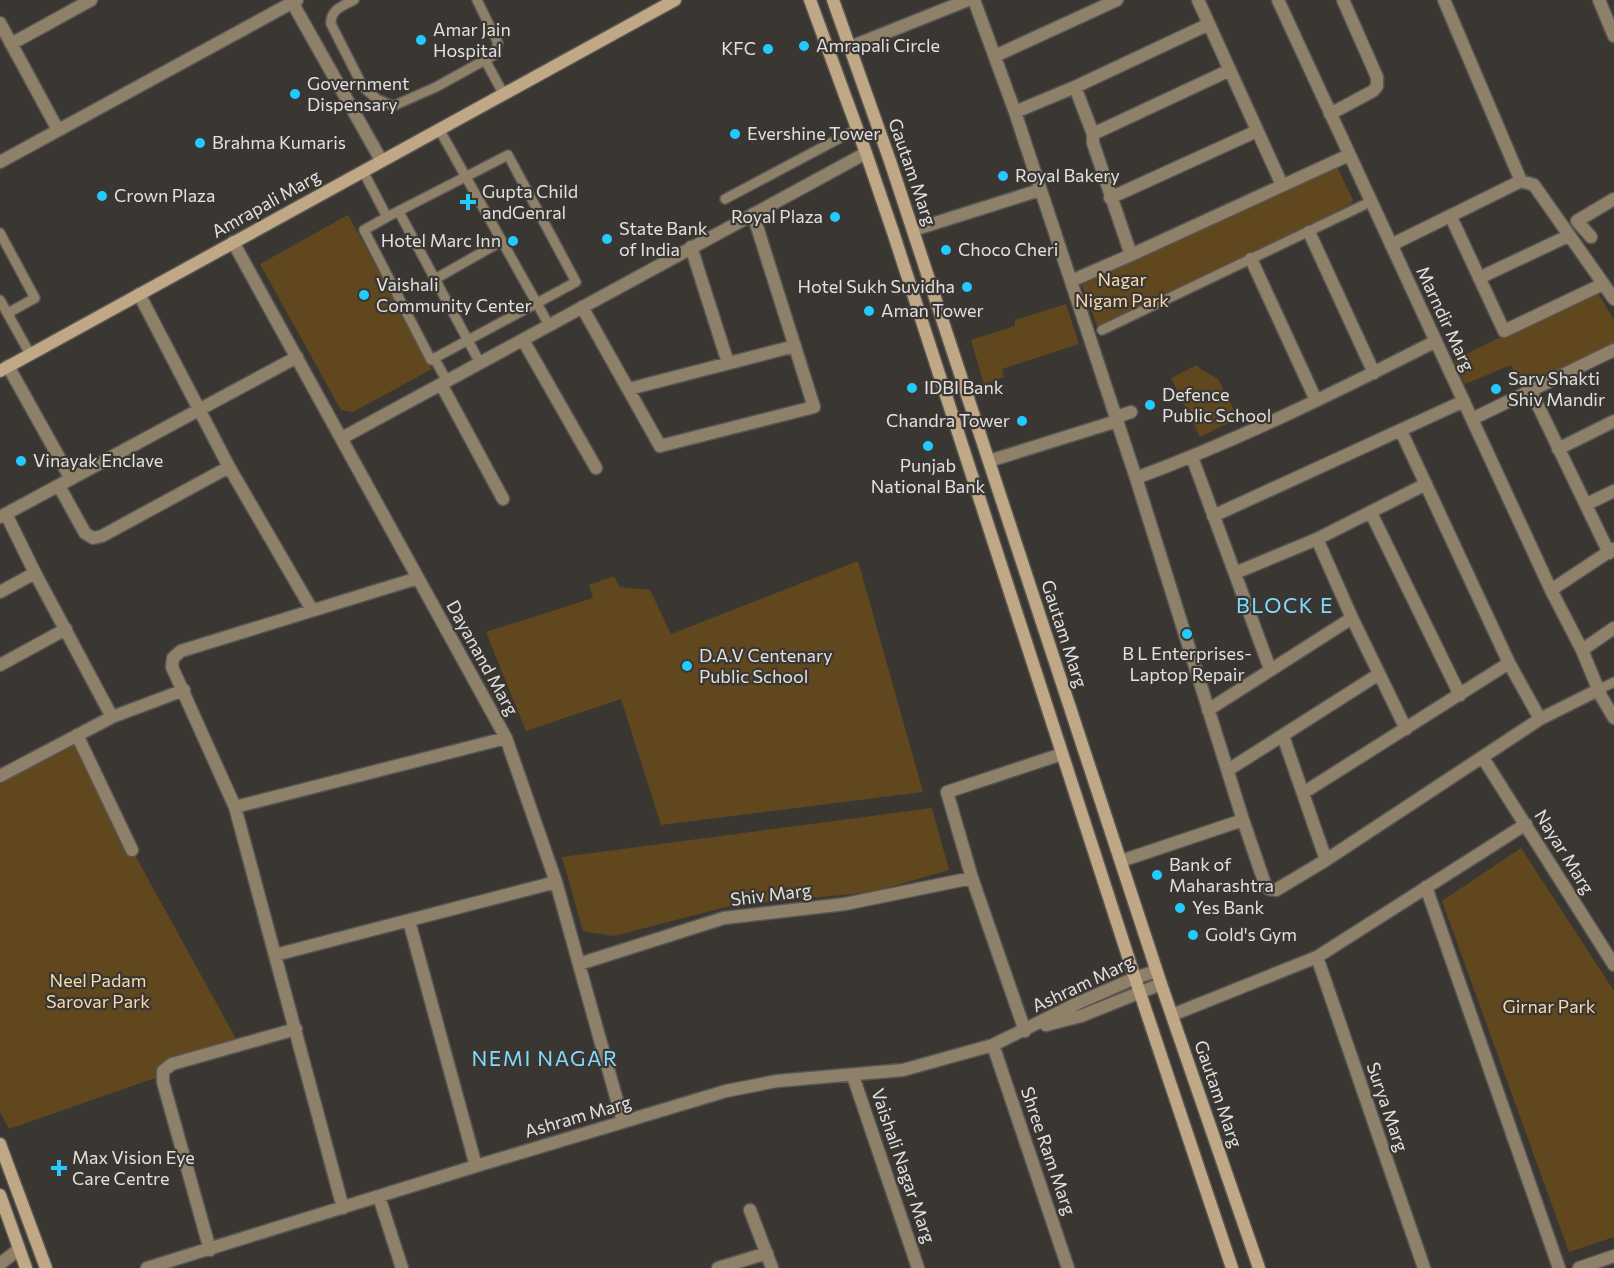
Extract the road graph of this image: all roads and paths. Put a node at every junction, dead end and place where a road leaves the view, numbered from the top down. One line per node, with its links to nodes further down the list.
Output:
1 (91, 0): 19 (street)
2 (354, 0): 22 (lane)
3 (477, 0): 22 (lane)
4 (675, 0): 25 (street, Amrapali Marg)
5 (810, 0): 29 (street, Gautam Marg)
6 (968, 0): 20 (street)
7 (974, 0): 21 (street)
8 (1118, 0): 21 (street)
9 (1198, 0): 17 (street)
10 (1278, 0): 27 (street, Marndir Marg)
11 (1343, 0): 27 (street)
12 (1444, 0): 39 (street)
13 (1599, 0): 18 (street)
14 (295, 1): 30 (street); 35 (street)
15 (835, 5): 20 (street, Gautam Marg)
16 (0, 23): 19 (street)
17 (1209, 24): 23 (street); 24 (street)
18 (1614, 36)
19 (11, 44): 30 (street)
20 (850, 47): 50 (street, Gautam Marg)
21 (995, 56): 26 (street)
22 (485, 60): 25 (lane)
23 (1230, 70): 31 (street); 32 (street)
24 (1076, 87): 26 (street); 32 (street)
25 (503, 93): 28 (street, Amrapali Marg)
26 (1015, 112): 41 (street)
27 (1330, 114): 34 (street, Marndir Marg)
28 (439, 129): 35 (street, Amrapali Marg); 38 (lane)
29 (857, 129): 33 (street, Gautam Marg); 43 (lane)
30 (58, 130): 36 (street)
31 (1257, 131): 40 (street); 42 (street)
32 (1093, 134): 42 (street)
33 (866, 153): 47 (street); 140 (street, Gautam Marg)
34 (1349, 155): 40 (street); 45 (street, Marndir Marg)
35 (381, 160): 37 (street, Amrapali Marg)
36 (0, 162)
37 (363, 171): 48 (lane); 56 (street, Amrapali Marg)
38 (466, 177): 46 (lane); 55 (lane); 68 (lane)
39 (1521, 181): 49 (street); 53 (street)
40 (1282, 185): 59 (street)
41 (1040, 190): 50 (street); 63 (street)
42 (1110, 198): 59 (street)
43 (724, 199)
44 (1614, 199): 54 (street)
45 (1370, 202): 51 (lane); 57 (street, Marndir Marg)
46 (399, 212): 48 (lane); 62 (lane)
47 (753, 214): 58 (street); 76 (street)
48 (387, 217): 80 (lane)
49 (1451, 217): 57 (street); 61 (street)
50 (913, 230): 99 (street, Gautam Marg)
51 (1309, 231): 60 (lane); 84 (street)
52 (0, 233): 70 (lane)
53 (1568, 236): 61 (street); 64 (street)
54 (1591, 237)
55 (502, 241): 62 (lane); 68 (lane)
56 (233, 242): 65 (street, Amrapali Marg); 79 (street, Dayanand Marg)
57 (1391, 245): 75 (street, Marndir Marg)
58 (691, 247): 69 (street); 82 (street)
59 (1131, 255): 63 (street)
60 (1251, 259): 72 (lane); 88 (street)
61 (1479, 278): 64 (street)
62 (435, 279): 73 (lane)
63 (1071, 281): 92 (street)
64 (1603, 284): 66 (street)
65 (139, 294): 78 (street, Amrapali Marg); 90 (street)
66 (1614, 299)
67 (0, 300): 70 (lane)
68 (537, 303): 71 (lane); 73 (lane)
69 (582, 307): 71 (street); 86 (street)
70 (8, 313): 78 (lane)
71 (549, 325): 74 (street)
72 (1102, 330)
73 (468, 340): 80 (lane); 81 (lane)
74 (523, 340): 81 (street); 101 (street)
75 (1436, 342): 84 (street); 89 (street, Marndir Marg)
76 (795, 346): 82 (street); 86 (street)
77 (1614, 350): 87 (street)
78 (30, 354): 83 (street, Amrapali Marg)
79 (297, 357): 90 (street); 96 (street, Dayanand Marg)
80 (434, 358): 85 (lane)
81 (480, 363): 85 (street)
82 (728, 363): 86 (street)
83 (4, 369): 103 (street)
84 (1374, 373): 88 (street)
85 (444, 382): 96 (street); 107 (street)
86 (629, 389)
87 (1531, 391): 93 (street); 97 (street)
88 (1316, 400): 98 (street)
89 (1464, 401): 93 (street, Marndir Marg); 95 (street)
90 (199, 408): 100 (street); 103 (street)
91 (1131, 412): 92 (street)
92 (1117, 419): 99 (street); 102 (street)
93 (1472, 419): 117 (street, Marndir Marg)
94 (1614, 422): 97 (street)
95 (1401, 431): 104 (street); 111 (street)
96 (342, 438): 116 (street, Dayanand Marg)
97 (1558, 449): 108 (street)
98 (1192, 457): 102 (street); 111 (street)
99 (989, 461): 150 (street, Gautam Marg)
100 (229, 467): 105 (street); 119 (street)
101 (596, 468)
102 (1136, 478): 132 (street)
103 (71, 479): 105 (street)
104 (1426, 484): 109 (street); 124 (street)
105 (59, 486): 110 (street)
106 (1614, 491): 108 (street)
107 (503, 499)
108 (1587, 504): 113 (street)
109 (1371, 513): 112 (street); 131 (street)
110 (3, 515): 114 (street)
111 (1213, 516): 115 (street)
112 (1317, 539): 115 (street); 120 (street)
113 (1611, 551): 117 (street)
114 (35, 573): 118 (street); 122 (street)
115 (1235, 573): 126 (street)
116 (418, 578): 119 (street); 139 (street, Dayanand Marg)
117 (1551, 590): 123 (street, Marndir Marg)
118 (0, 592)
119 (312, 609): 129 (street)
120 (1352, 618): 126 (street); 127 (street)
121 (1614, 628): 123 (street)
122 (66, 629): 125 (street); 133 (street)
123 (1582, 650): 130 (street, Marndir Marg)
124 (1509, 663): 131 (street); 135 (street)
125 (0, 665)
126 (1270, 669): 132 (street)
127 (1379, 674): 136 (street); 138 (street)
128 (1614, 682): 130 (lane)
129 (184, 690): 133 (street); 145 (street)
130 (1598, 690): 134 (street, Marndir Marg); 135 (street)
131 (1460, 695): 136 (street)
132 (1209, 710): 142 (street)
133 (112, 717): 137 (street)
134 (1614, 718)
135 (1540, 719): 141 (street)
136 (1406, 729): 144 (street)
137 (77, 735): 143 (street); 148 (street)
138 (1283, 736): 142 (street); 144 (street)
139 (506, 738): 145 (street); 152 (street, Dayanand Marg)
140 (1062, 754): 151 (street); 160 (street, Gautam Marg)
141 (1483, 758): 147 (street, Nayar Marg); 149 (street)
142 (1228, 770): 146 (street)
143 (0, 776)
144 (1303, 793): 149 (street)
145 (236, 807): 155 (street)
146 (1243, 820): 149 (street); 150 (street)
147 (1526, 824): 153 (street); 158 (street, Nayar Marg)
148 (132, 850)
149 (1326, 860)
150 (1121, 861): 159 (street, Gautam Marg)
151 (972, 878): 157 (street, Shiv Marg); 165 (street)
152 (556, 882): 154 (street); 157 (street, Dayanand Marg)
153 (1426, 887): 156 (street); 191 (street)
154 (409, 921): 155 (street); 170 (street)
155 (275, 955): 164 (street)
156 (1317, 957): 163 (street); 190 (street, Surya Marg)
157 (579, 964): 168 (street, Dayanand Marg)
158 (1614, 965)
159 (1156, 971): 160 (street, Ashram Marg); 161 (street, Gautam Marg)
160 (1135, 978): 162 (street, Gautam Marg); 165 (street, Ashram Marg)
161 (1161, 984): 162 (street, Ashram Marg); 163 (street, Gautam Marg)
162 (1139, 992): 165 (street, Ashram Marg); 188 (street, Gautam Marg)
163 (1172, 1015): 189 (street, Gautam Marg)
164 (296, 1029): 173 (street); 176 (street)
165 (1025, 1031): 166 (street, Ashram Marg)
166 (993, 1045): 167 (street, Ashram Marg); 187 (street, Shree Ram Marg)
167 (853, 1076): 168 (street, Ashram Marg); 186 (street, Vaishali Nagar Marg)
168 (623, 1122): 170 (street, Ashram Marg)
169 (0, 1144): 181 (street)
170 (476, 1166): 172 (street, Ashram Marg)
171 (0, 1195): 175 (street)
172 (379, 1197): 173 (street, Ashram Marg); 183 (street)
173 (343, 1208): 176 (street, Ashram Marg)
174 (750, 1210): 177 (street)
175 (19, 1250): 179 (street); 180 (street)
176 (210, 1250): 182 (street, Ashram Marg)
177 (767, 1253): 184 (street); 185 (street)
178 (1614, 1256): 192 (street)
179 (0, 1264)
180 (26, 1268)
181 (46, 1268)
182 (147, 1268)
183 (402, 1268)
184 (718, 1268)
185 (772, 1268)
186 (918, 1268)
187 (1068, 1268)
188 (1232, 1268)
189 (1259, 1268)
190 (1424, 1268)
191 (1559, 1268)
192 (1579, 1268)

